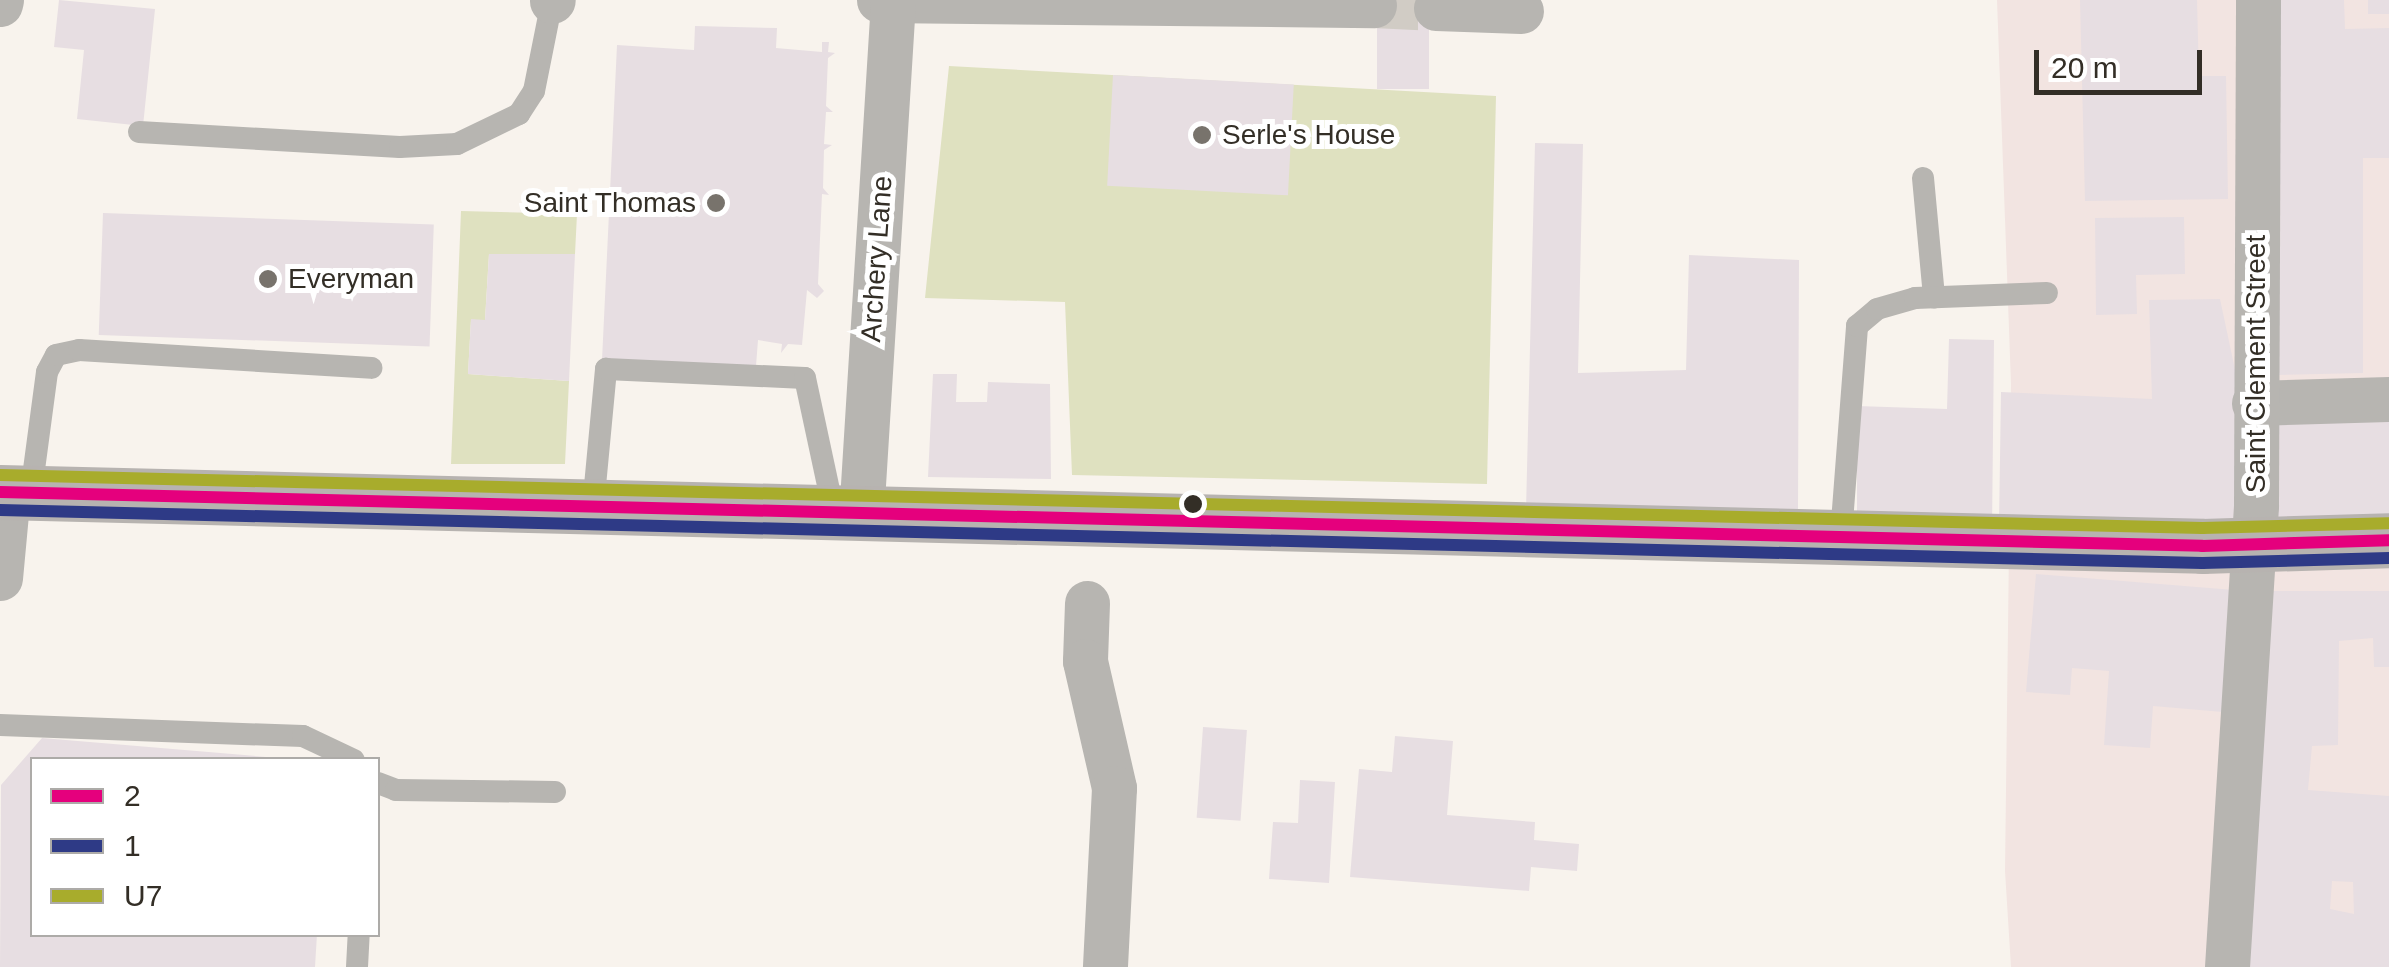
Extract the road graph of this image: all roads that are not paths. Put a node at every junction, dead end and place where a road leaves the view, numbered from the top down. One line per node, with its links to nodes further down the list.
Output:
1 (2258, 0): 13 (street, Saint Clement Street)
2 (553, 1): 7 (lane)
3 (886, 1): 4 (street); 16 (street, Archery Lane)
4 (1374, 5)
5 (1436, 8): 6 (street)
6 (1522, 11)
7 (139, 132)
8 (1923, 178): 10 (lane)
9 (2048, 293): 10 (lane)
10 (1934, 297): 17 (lane)
11 (371, 368): 14 (lane)
12 (2389, 398): 13 (street)
13 (2254, 402): 19 (street, Saint Clement Street)
14 (13, 492): 15 (main road); 20 (street)
15 (593, 508): 16 (main road); 16 (lane)
16 (848, 517): 17 (main road)
17 (1841, 535): 19 (main road)
18 (2389, 540): 19 (main road)
19 (2249, 544): 29 (street, Saint Clement Street)
20 (0, 578)
21 (1088, 603): 28 (street)
22 (0, 725): 23 (lane)
23 (348, 757)
24 (380, 784): 25 (lane)
25 (555, 792)
26 (359, 937): 27 (lane)
27 (358, 967)
28 (1104, 967)
29 (2227, 967)

